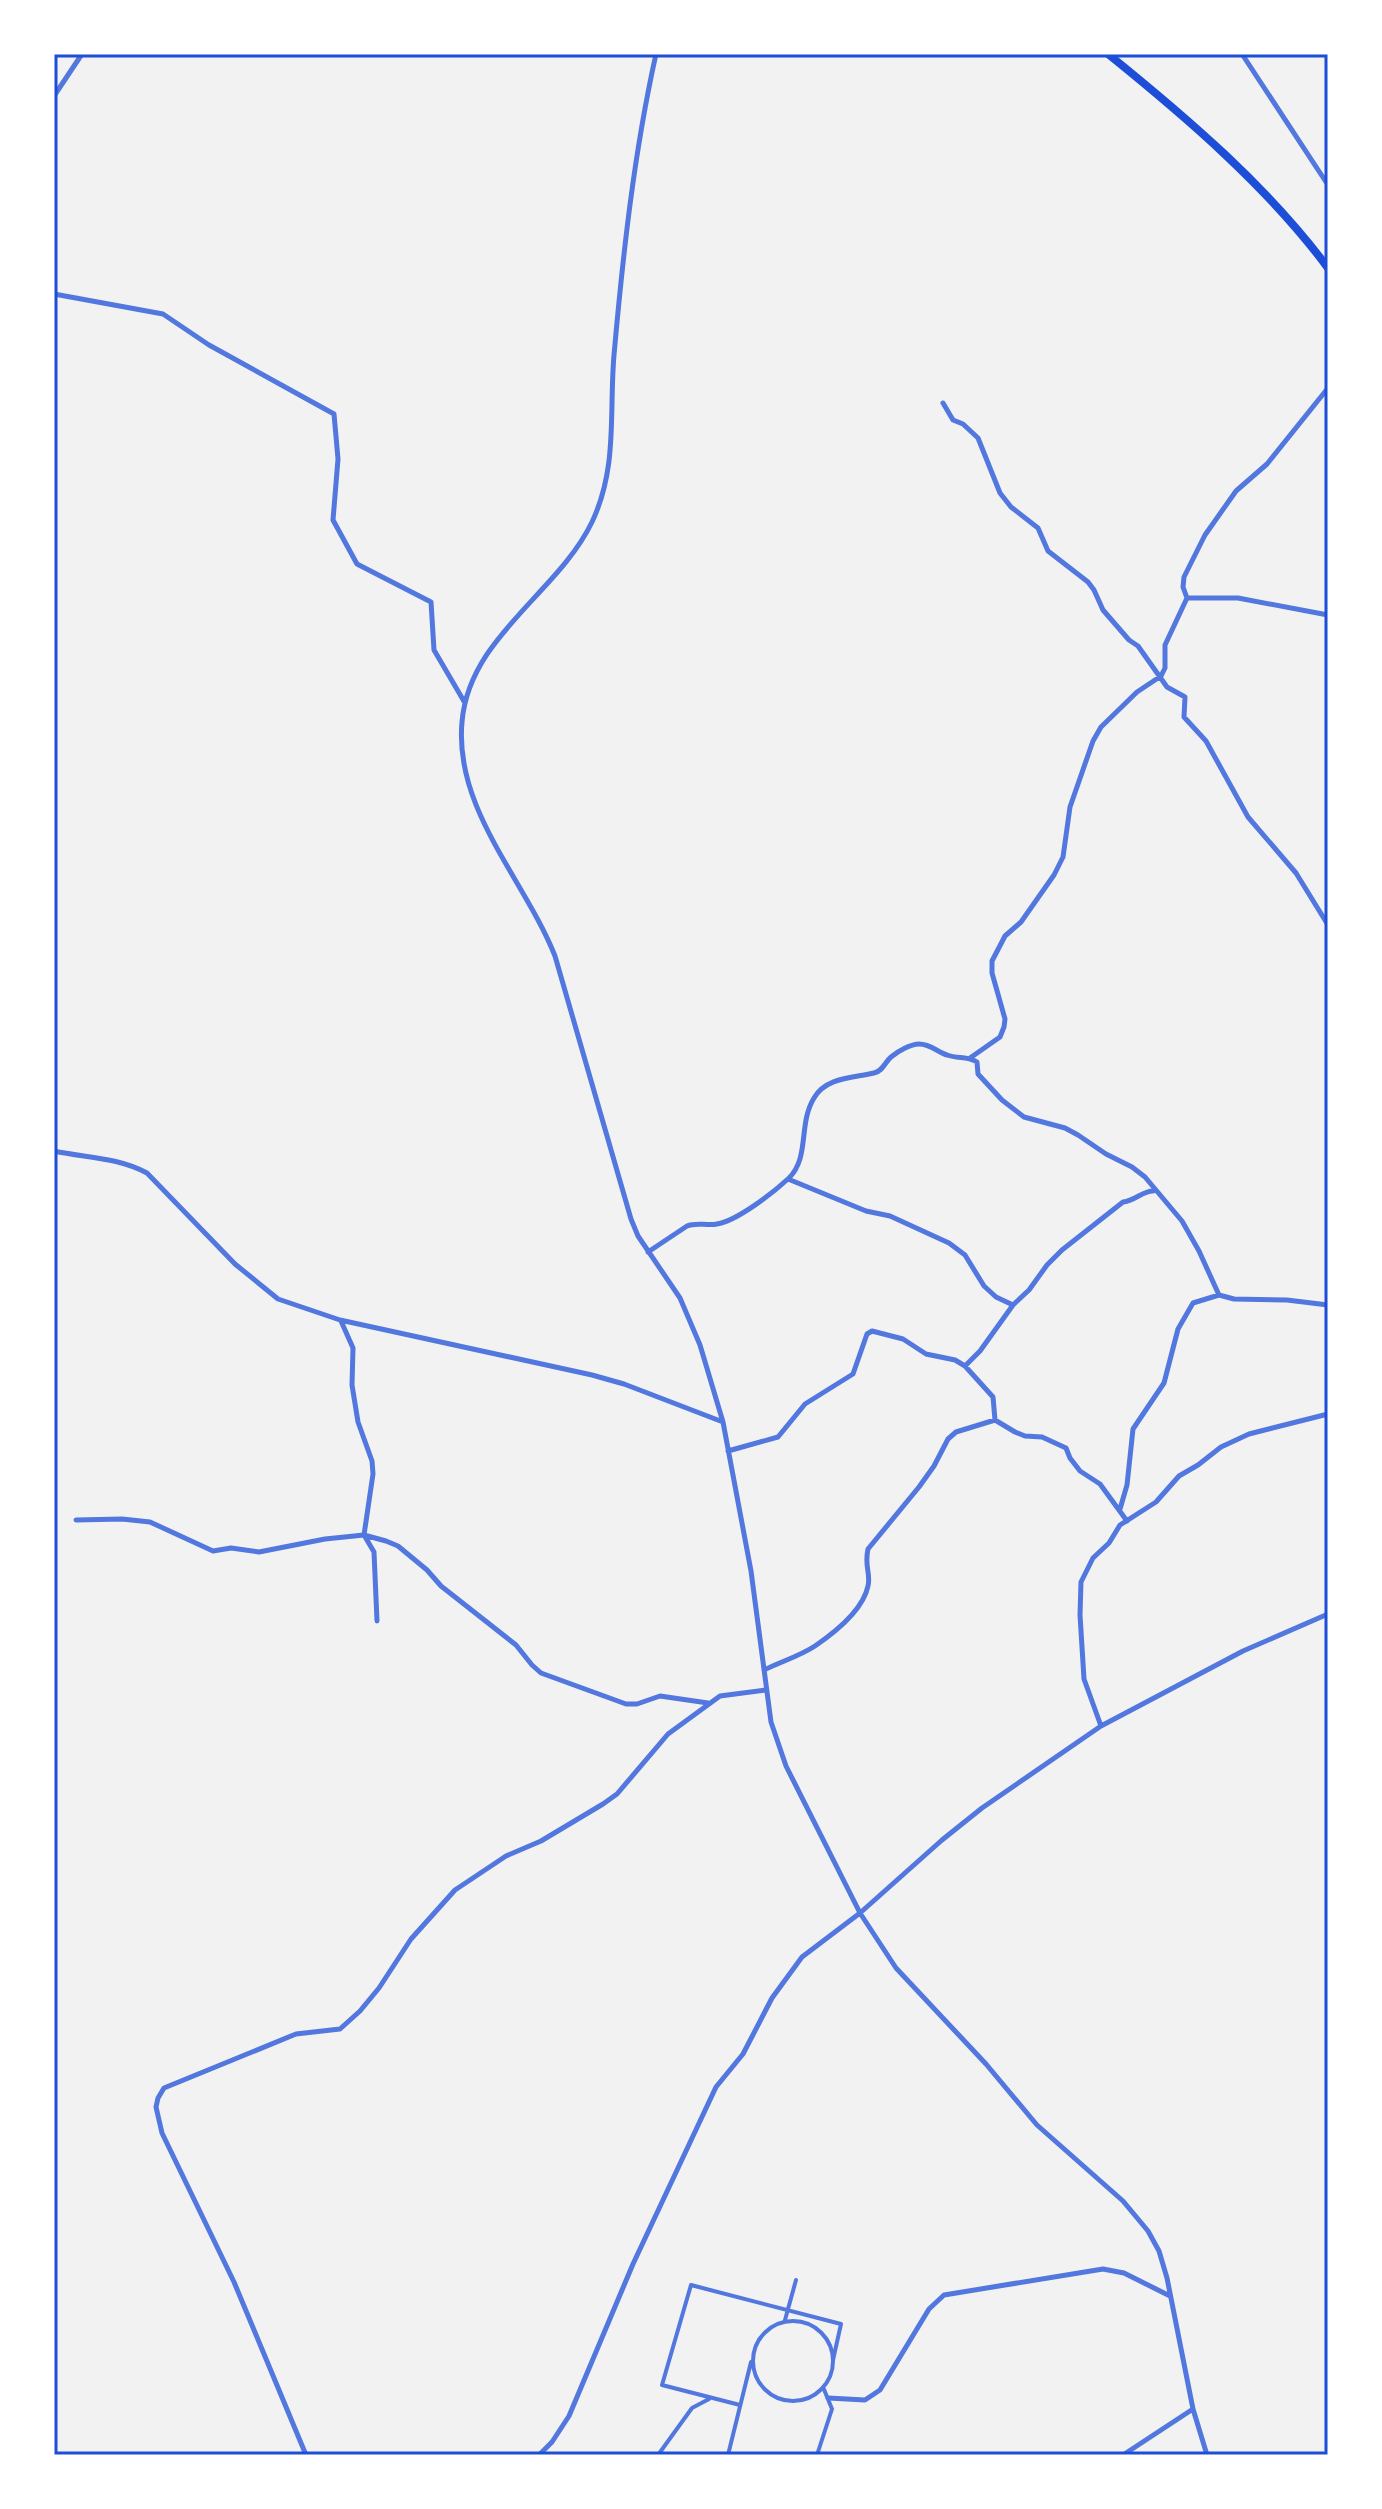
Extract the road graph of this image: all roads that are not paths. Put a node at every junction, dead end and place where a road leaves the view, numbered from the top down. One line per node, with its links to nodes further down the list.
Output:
1 (82, 54): 5 (street)
2 (656, 54): 14 (street)
3 (1108, 54): 7 (highway)
4 (1242, 54): 6 (street)
5 (54, 96)
6 (1328, 185)
7 (1328, 268)
8 (54, 294): 14 (street)
9 (1328, 388): 11 (street)
10 (943, 403): 13 (street)
11 (1187, 598): 12 (street); 13 (street)
12 (1328, 615)
13 (1161, 676): 15 (street); 16 (street)
14 (465, 703): 20 (street)
15 (1328, 925)
16 (970, 1058): 18 (street); 19 (street)
17 (54, 1151): 24 (street)
18 (788, 1179): 20 (street); 22 (street)
19 (1154, 1191): 21 (street); 22 (street)
20 (648, 1252): 28 (street)
21 (1219, 1295): 23 (street); 30 (street)
22 (1013, 1305): 25 (street)
23 (1328, 1305)
24 (340, 1320): 28 (street); 33 (street)
25 (965, 1366): 27 (street); 29 (street)
26 (1328, 1414): 32 (street)
27 (995, 1420): 30 (street); 36 (street)
28 (723, 1422): 29 (street)
29 (728, 1451): 36 (street)
30 (1120, 1509): 32 (street)
31 (76, 1520): 33 (street)
32 (1127, 1521): 39 (street)
33 (364, 1535): 35 (street); 38 (street)
34 (1328, 1614): 39 (street)
35 (377, 1621)
36 (764, 1670): 37 (street)
37 (766, 1690): 38 (street); 40 (street)
38 (709, 1704): 52 (street)
39 (1101, 1726): 40 (street)
40 (860, 1913): 42 (street); 53 (street)
41 (796, 2280): 43 (street)
42 (1170, 2296): 49 (street); 51 (street)
43 (787, 2310): 44 (street); 46 (street); 48 (street)
44 (784, 2321): 45 (street); 46 (street)
45 (752, 2356): 47 (street); 50 (street)
46 (833, 2360): 47 (street)
47 (823, 2387): 49 (street)
48 (711, 2398): 50 (street); 54 (street)
49 (828, 2398): 56 (street)
50 (740, 2405): 55 (street)
51 (1193, 2409): 57 (street); 58 (street)
52 (306, 2455)
53 (539, 2455)
54 (658, 2455)
55 (728, 2455)
56 (817, 2455)
57 (1123, 2455)
58 (1207, 2455)

